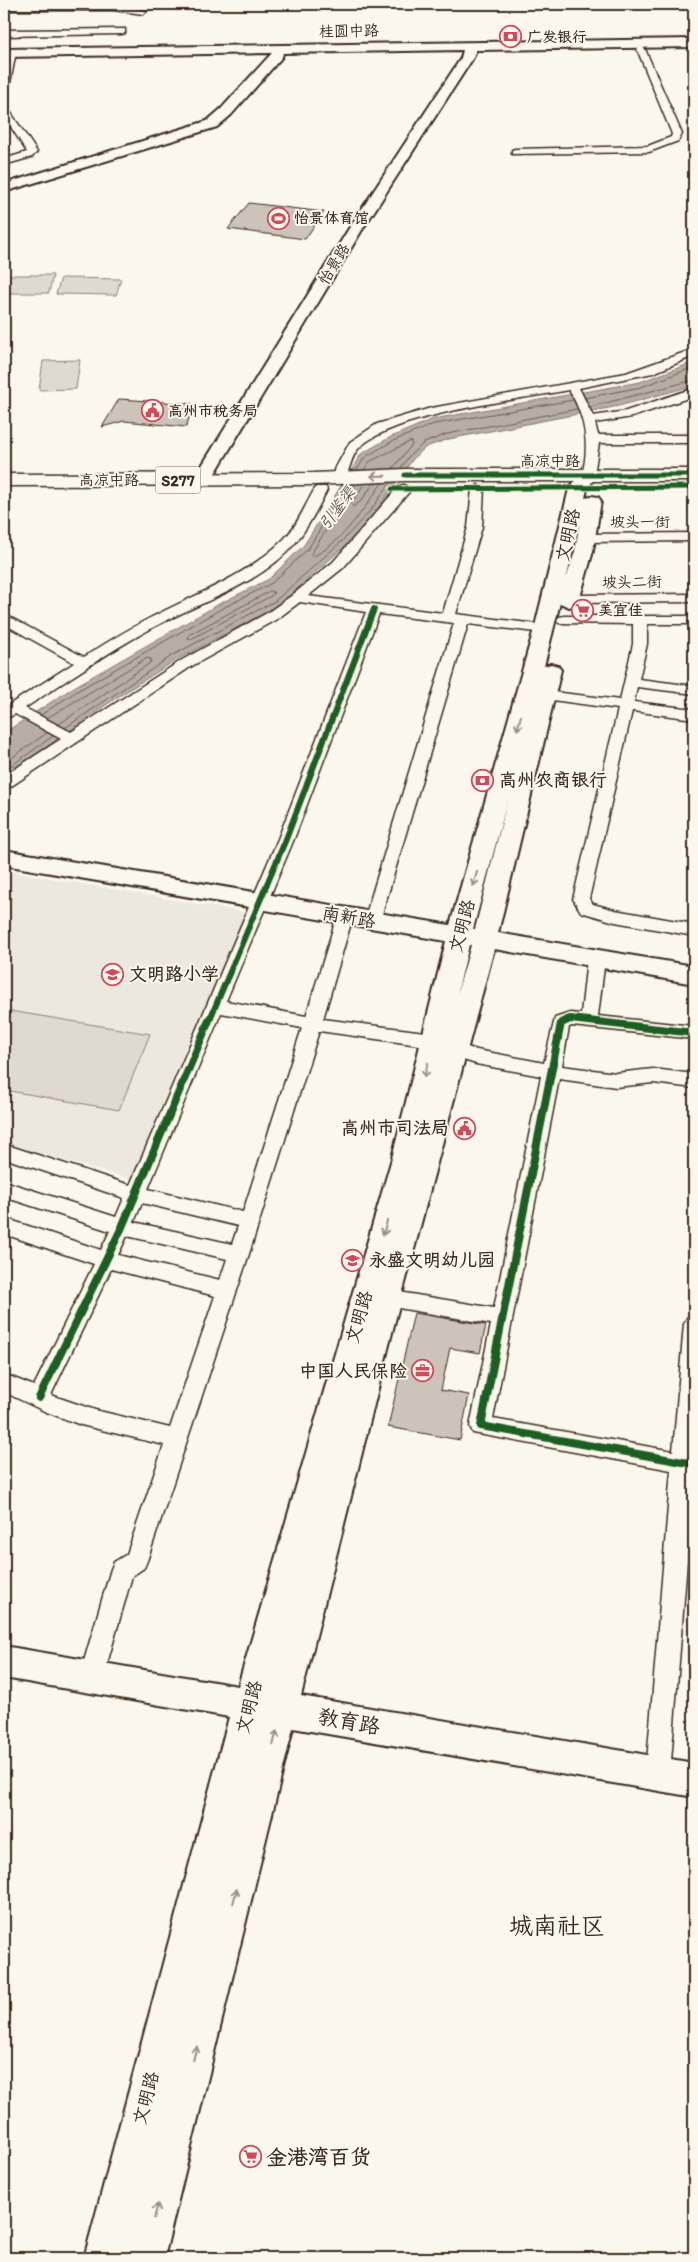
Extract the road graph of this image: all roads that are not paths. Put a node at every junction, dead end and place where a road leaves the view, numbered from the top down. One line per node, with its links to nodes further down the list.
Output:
1 (153, 4): 4 (street)
2 (124, 6): 3 (street); 4 (street)
3 (4, 8)
4 (144, 11): 5 (street)
5 (124, 25): 6 (street); 11 (street)
6 (4, 33)
7 (694, 43): 8 (main road, 桂圆中路)
8 (470, 49): 10 (main road, 桂圆中路); 11 (main road, 桂圆中路); 12 (main road, 桂圆中路); 29 (main road, 怡景路)
9 (694, 49): 10 (main road, 桂圆中路)
10 (641, 50): 18 (street)
11 (117, 54): 12 (main road, 桂圆中路); 13 (main road, 桂圆中路)
12 (278, 54): 20 (main road)
13 (6, 56): 14 (street)
14 (4, 88)
15 (4, 109): 16 (street)
16 (16, 127): 17 (street); 19 (street)
17 (4, 129)
18 (515, 152)
19 (4, 162)
20 (4, 188)
21 (694, 352): 22 (street)
22 (573, 388): 24 (street); 31 (street)
23 (692, 395): 24 (street)
24 (586, 416): 25 (street)
25 (592, 439): 26 (street); 33 (street)
26 (694, 439)
27 (694, 475): 33 (main road, 高凉中路 / S277)
28 (4, 480): 29 (main road, 高凉中路 / S277)
29 (202, 480): 31 (main road, 高凉中路 / S277)
30 (434, 482): 32 (main road, 高凉中路 / S277); 33 (main road, 高凉中路 / S277); 35 (main road, 高凉中路 / S277)
31 (335, 484): 32 (main road, 高凉中路 / S277); 32 (main road, 高凉中路 / S277, one-way to 31); 36 (main road, 高凉中路 / S277); 47 (street)
32 (400, 484): 39 (street)
33 (586, 484): 34 (main road, 高凉中路 / S277); 35 (main road, 高凉中路 / S277); 38 (main road, 文明路); 42 (main road, 文明路)
34 (694, 487)
35 (478, 489): 44 (street)
36 (4, 492)
37 (694, 537): 38 (street, 坡头一街)
38 (586, 538): 42 (main road, 文明路)
39 (299, 598): 41 (street); 54 (street)
40 (694, 598): 42 (street, 坡头二街)
41 (374, 609): 44 (street); 57 (street)
42 (559, 616): 44 (street); 46 (street); 50 (main road, 文明路); 61 (main road, 文明路, one-way to 61)
43 (4, 618): 47 (street)
44 (455, 619): 59 (street)
45 (694, 620): 46 (street)
46 (640, 621): 48 (street)
47 (84, 663): 52 (street)
48 (632, 682): 49 (street); 51 (street)
49 (694, 690)
50 (545, 695): 51 (street); 61 (main road, 文明路)
51 (626, 705): 53 (street); 60 (street)
52 (14, 712): 54 (street)
53 (694, 714)
54 (66, 736): 55 (street)
55 (4, 783)
56 (4, 857): 57 (main road, 南新路)
57 (259, 902): 58 (main road, 南新路); 64 (street)
58 (345, 916): 59 (main road, 南新路); 66 (street)
59 (372, 921): 61 (main road, 南新路)
60 (694, 930)
61 (471, 938): 62 (main road, 南新路); 68 (main road, 文明路)
62 (596, 960): 63 (main road, 南新路); 65 (street)
63 (694, 975)
64 (215, 1005): 66 (street); 73 (street)
65 (589, 1021): 67 (street); 69 (street)
66 (313, 1024): 68 (street); 74 (street)
67 (694, 1033)
68 (444, 1045): 69 (street); 80 (main road, 文明路); 89 (main road, 文明路, one-way to 89)
69 (552, 1071): 70 (street); 81 (street)
70 (694, 1081)
71 (4, 1151): 73 (street)
72 (4, 1189): 76 (street)
73 (135, 1194): 74 (street); 76 (street)
74 (249, 1221): 77 (street)
75 (4, 1226): 78 (street)
76 (122, 1227): 77 (street); 78 (street)
77 (238, 1254): 79 (street)
78 (106, 1260): 79 (street); 84 (street)
79 (226, 1290): 85 (street)
80 (387, 1298): 81 (street); 90 (main road, 文明路)
81 (504, 1318): 86 (street)
82 (694, 1324): 86 (street)
83 (4, 1383): 84 (street)
84 (39, 1398): 85 (street)
85 (177, 1439): 88 (street)
86 (688, 1463): 91 (street)
87 (4, 1662): 88 (main road, 教育路)
88 (91, 1678): 89 (main road, 教育路)
89 (250, 1704): 90 (main road, 教育路); 93 (main road, 文明路)
90 (282, 1710): 91 (main road, 教育路); 94 (main road, 文明路, one-way to 90)
91 (658, 1774): 92 (main road, 教育路)
92 (694, 1780)
93 (104, 2258)
94 (144, 2258)

